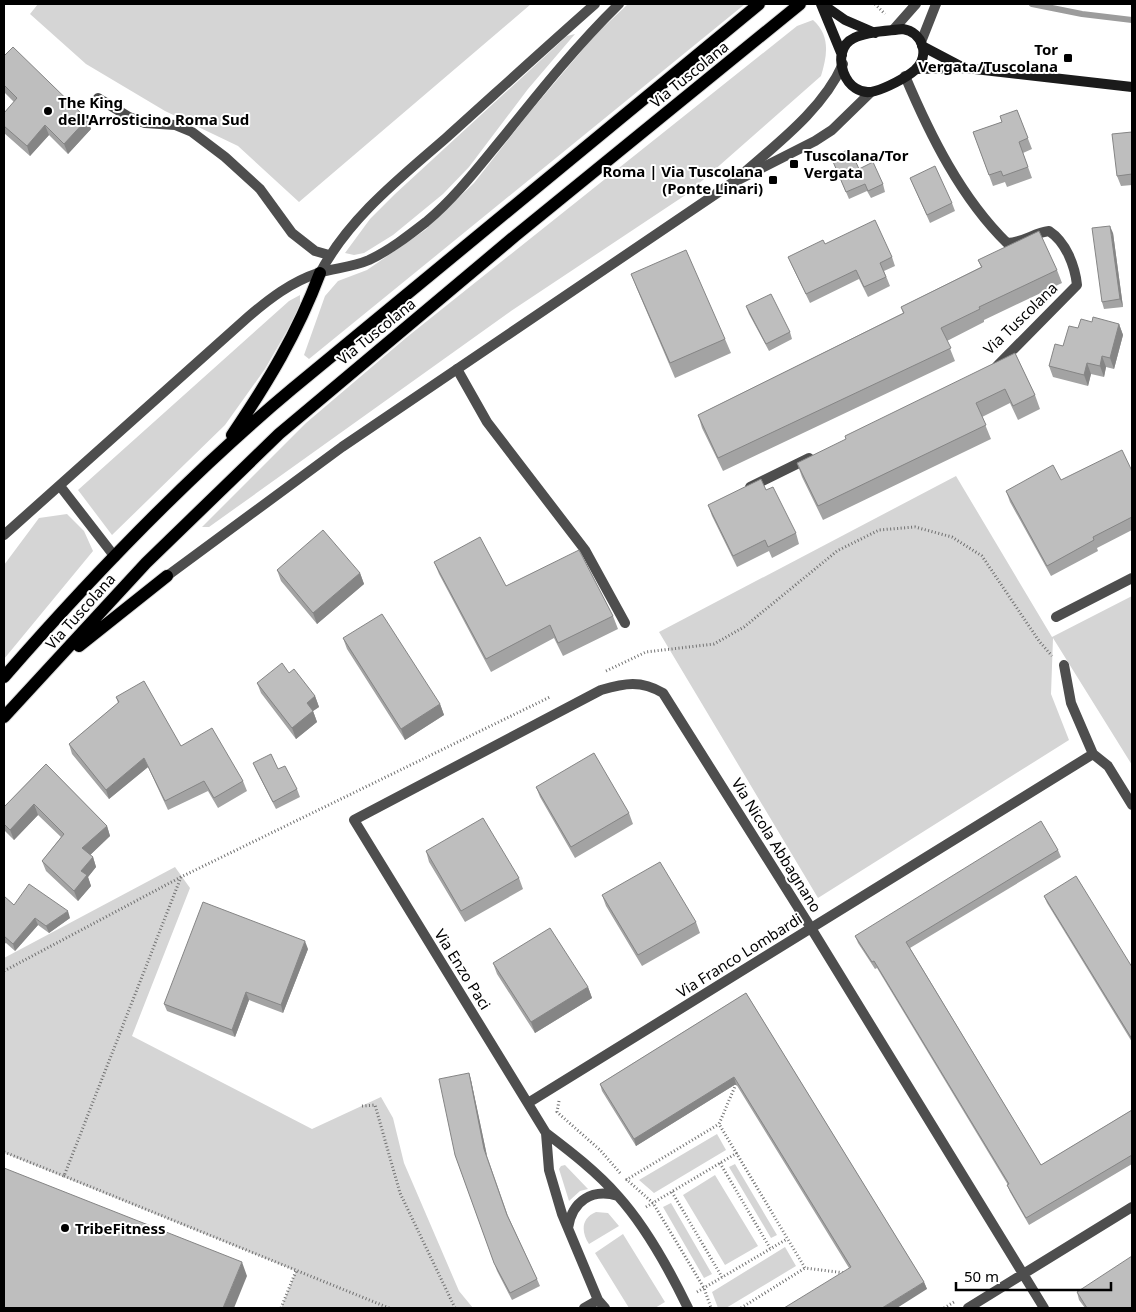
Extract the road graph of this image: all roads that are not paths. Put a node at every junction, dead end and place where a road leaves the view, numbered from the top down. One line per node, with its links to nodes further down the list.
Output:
1 (595, 4): 19 (street)
2 (619, 4): 20 (street)
3 (760, 4): 23 (main road, Via Tuscolana)
4 (800, 4): 34 (main road, Via Tuscolana)
5 (822, 4): 9 (main road); 11 (main road)
6 (916, 4): 8 (street)
7 (936, 4): 10 (street)
8 (893, 30): 9 (main road); 10 (main road)
9 (876, 33): 11 (main road)
10 (922, 44): 12 (main road); 13 (main road)
11 (842, 60): 16 (main road); 18 (street)
12 (966, 68): 13 (main road); 15 (main road)
13 (916, 69): 14 (main road)
14 (905, 76): 16 (main road); 22 (street, Via Tuscolana)
15 (1132, 87)
16 (870, 93): 18 (street)
17 (98, 98): 19 (street)
18 (732, 183): 21 (street)
19 (329, 255): 20 (street)
20 (320, 273): 23 (main road); 25 (street)
21 (457, 369): 29 (street); 32 (street)
22 (990, 370)
23 (221, 450): 28 (main road, Via Tuscolana)
24 (816, 455): 26 (street)
25 (60, 486): 27 (street); 28 (street)
26 (737, 494)
27 (4, 535)
28 (115, 557): 35 (main road, Via Tuscolana)
29 (167, 576): 34 (main road)
30 (1132, 578): 31 (street)
31 (1056, 617)
32 (624, 623)
33 (1064, 665): 37 (street)
34 (46, 673): 36 (main road, Via Tuscolana)
35 (4, 677)
36 (4, 717)
37 (1093, 754): 38 (street); 40 (street, Via Franco Lombardi)
38 (1132, 805)
39 (354, 820): 40 (street, Via Nicola Abbagnano); 41 (street, Via Enzo Paci)
40 (811, 928): 41 (street, Via Franco Lombardi); 46 (street, Via Nicola Abbagnano)
41 (528, 1103): 42 (street, Via Enzo Paci)
42 (546, 1133): 43 (street, Via Enzo Paci); 45 (street, Via Enzo Paci)
43 (618, 1196): 45 (street); 48 (street, Via Enzo Paci)
44 (1132, 1207): 46 (street)
45 (567, 1228): 47 (street, Via Enzo Paci)
46 (1023, 1274): 50 (street); 51 (street, Via Nicola Abbagnano)
47 (601, 1304): 49 (street)
48 (686, 1304)
49 (584, 1308)
50 (968, 1308)
51 (1044, 1308)

